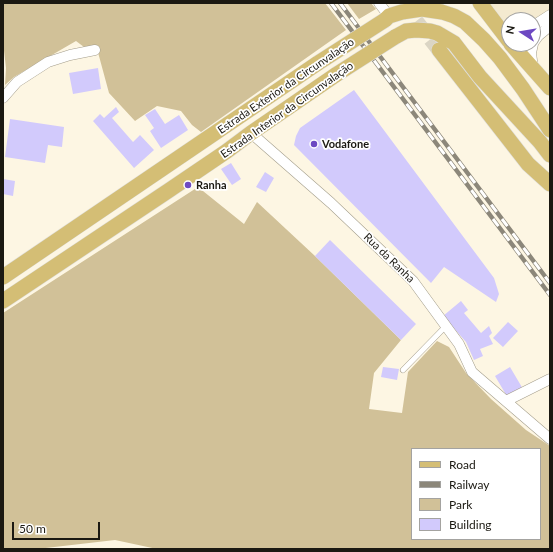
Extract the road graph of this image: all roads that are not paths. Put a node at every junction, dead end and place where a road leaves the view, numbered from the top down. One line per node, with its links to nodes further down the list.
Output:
1 (379, 3): 3 (street)
2 (484, 8): 6 (street); 8 (main road)
3 (389, 13): 17 (main road, Estrada Exterior da Circunvalação); 21 (main road, Estrada Exterior da Circunvalação, bridge)
4 (550, 15): 5 (street)
5 (541, 21)
6 (501, 23)
7 (550, 26): 9 (street)
8 (501, 30)
9 (541, 34)
10 (95, 50): 16 (street)
11 (439, 50): 20 (main road)
12 (518, 52): 14 (main road)
13 (531, 52): 14 (street)
14 (534, 69): 15 (main road)
15 (550, 88)
16 (3, 98)
17 (550, 130)
18 (251, 133): 19 (main road, Estrada Interior da Circunvalação, bridge); 22 (main road, Estrada Interior da Circunvalação); 23 (street, Rua da Ranha)
19 (550, 155)
20 (550, 184)
21 (3, 277)
22 (3, 301)
23 (446, 326): 24 (lane); 26 (street, Rua da Ranha)
24 (403, 370)
25 (550, 379): 26 (street)
26 (506, 401): 27 (street, Rua da Ranha)
27 (550, 439)

